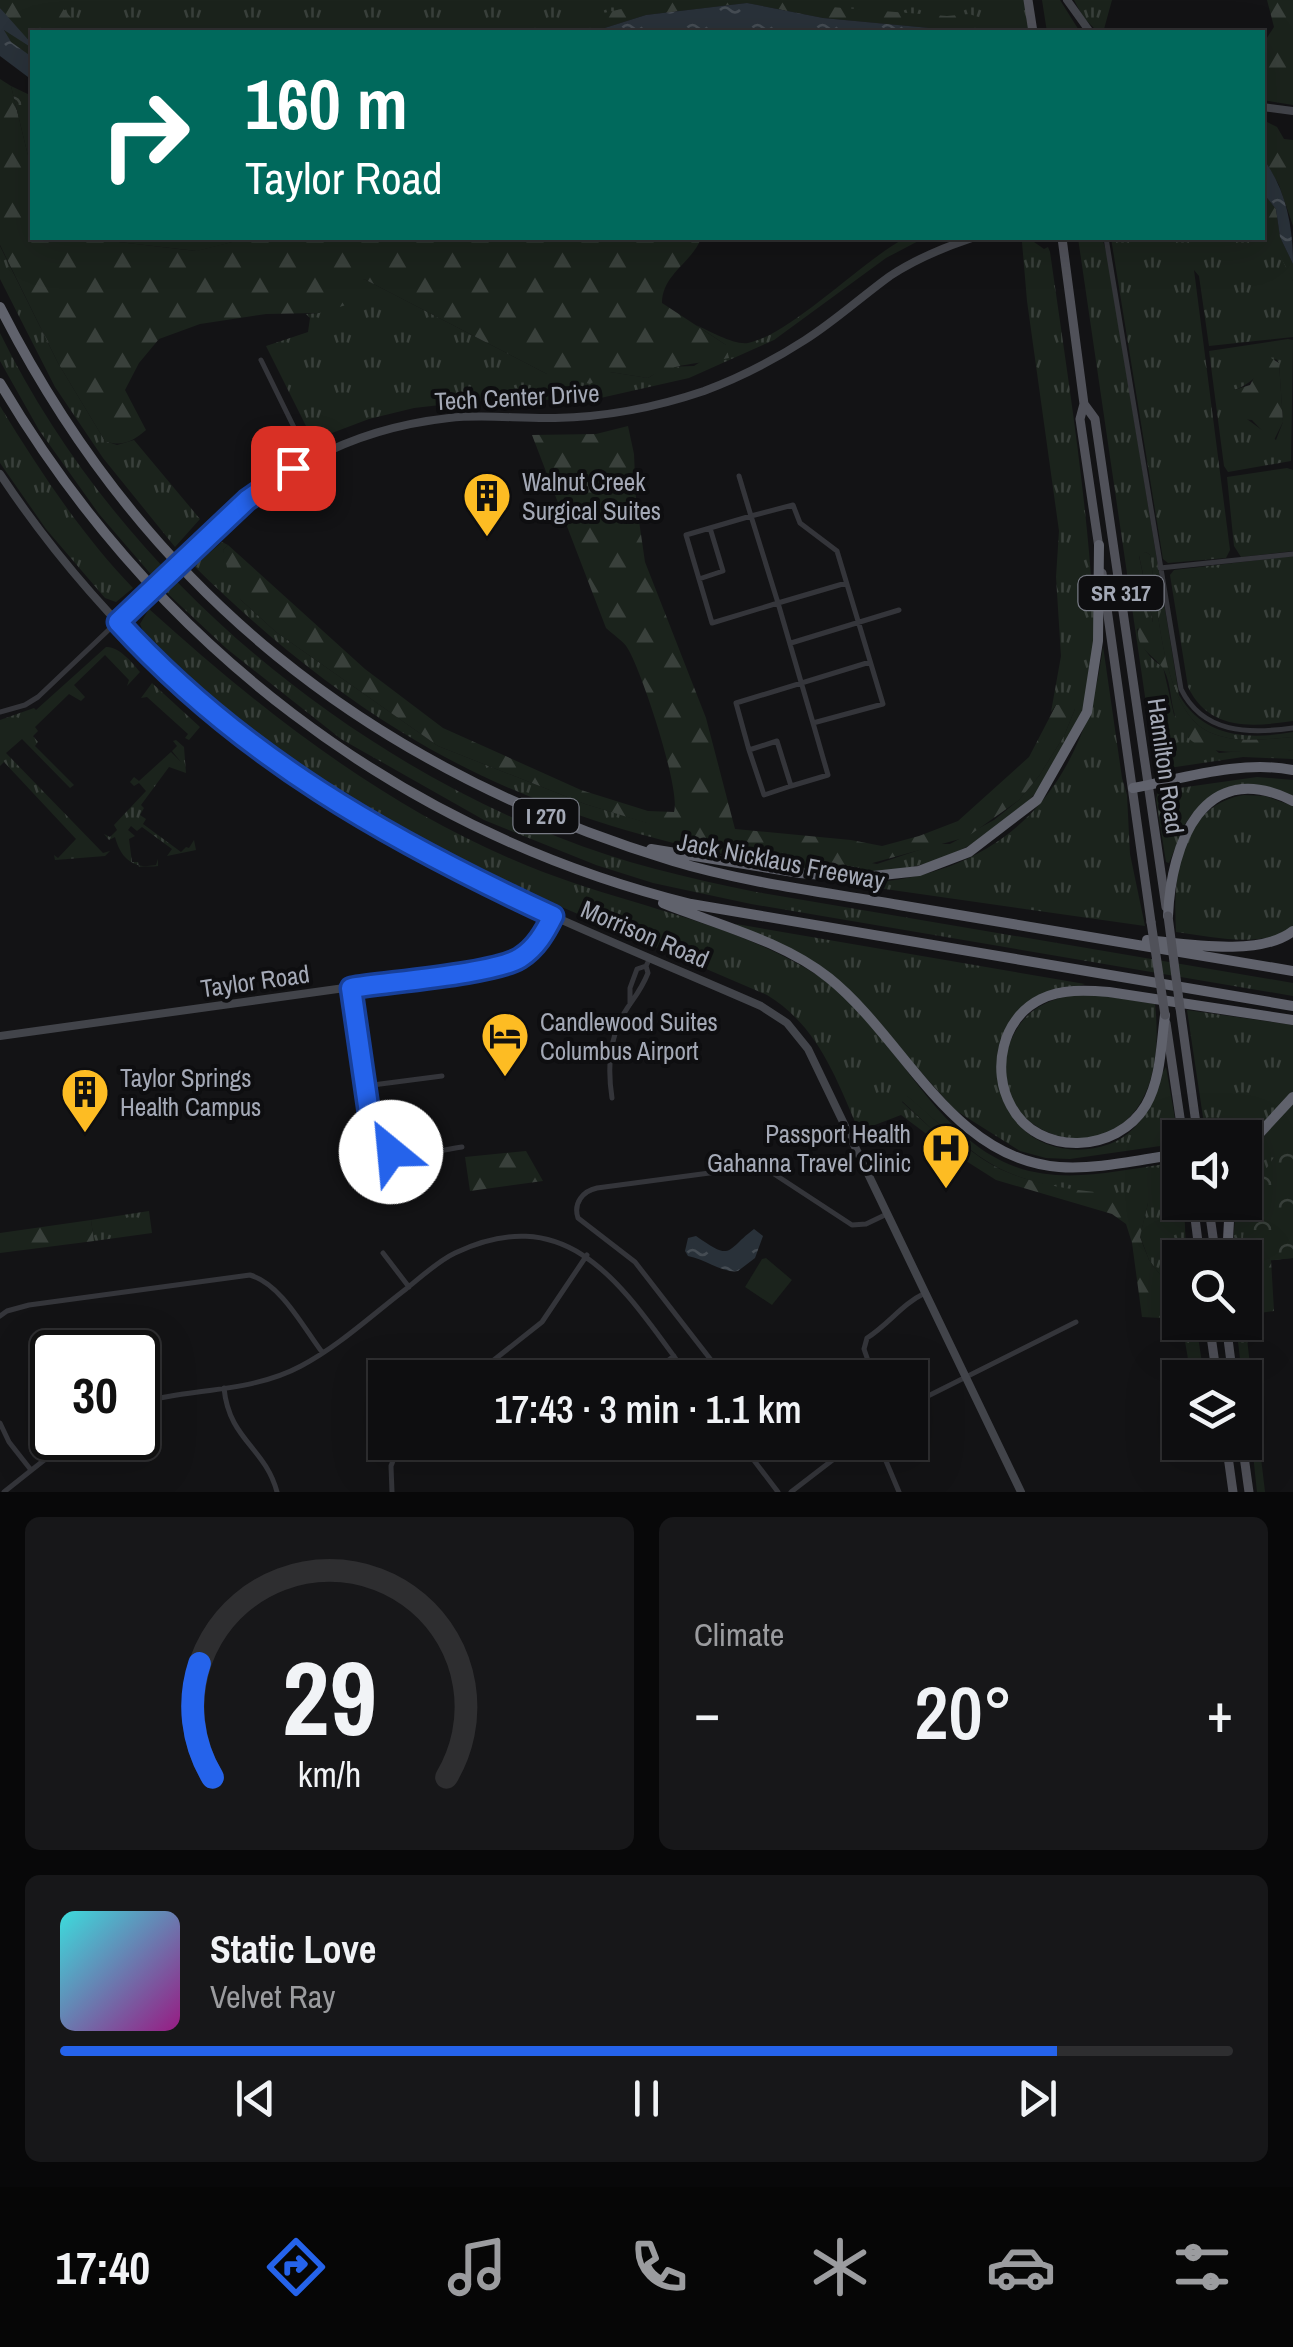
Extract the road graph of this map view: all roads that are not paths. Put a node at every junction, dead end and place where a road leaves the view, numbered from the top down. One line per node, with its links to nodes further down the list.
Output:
1 (1028, 0): 3 (main road)
2 (1067, 0): 4 (main road)
3 (1033, 30)
4 (1089, 30)
5 (1265, 106): 6 (main road)
6 (1293, 111)
7 (968, 240): 14 (main road, Tech Center Drive)
8 (1062, 240): 13 (main road, Hamilton Road / SR 317)
9 (1106, 240): 21 (street)
10 (0, 307): 40 (highway, Jack Nicklaus Freeway / I 270)
11 (261, 360): 14 (street)
12 (0, 383): 41 (highway, I 270)
13 (1084, 404): 19 (main road, Hamilton Road / SR 317); 36 (main road, Hamilton Road / SR 317)
14 (310, 460): 26 (main road, Tech Center Drive, bridge)
15 (0, 474): 26 (main road, Morrison Road)
16 (740, 476): 17 (street)
17 (750, 516): 18 (street); 23 (street); 24 (street)
18 (710, 528): 22 (street); 22 (street)
19 (1098, 545): 38 (main road, Hamilton Road / SR 317); 40 (highway)
20 (1293, 554): 21 (street)
21 (1160, 568): 33 (street)
22 (699, 579): 24 (street)
23 (846, 582): 24 (street); 27 (street)
24 (778, 603): 28 (street)
25 (899, 610): 27 (street)
26 (118, 622): 31 (street, Tech Center Drive); 42 (main road, Morrison Road)
27 (858, 622): 28 (street); 29 (street)
28 (791, 643): 30 (street)
29 (870, 662): 30 (street); 32 (street)
30 (803, 682): 32 (street); 34 (street)
31 (0, 712)
32 (813, 723): 37 (street)
33 (1293, 728)
34 (749, 750): 37 (street); 37 (street)
35 (1293, 770): 36 (highway)
36 (1148, 785): 38 (highway); 43 (main road, Hamilton Road / SR 317)
37 (791, 786)
38 (1133, 788): 51 (main road, Hamilton Road / SR 317, bridge)
39 (1293, 801): 43 (highway)
40 (630, 846): 44 (highway, Jack Nicklaus Freeway / I 270)
41 (625, 888): 50 (highway, I 270); 62 (highway)
42 (553, 916): 46 (main road, Morrison Road); 48 (main road, Taylor Road)
43 (1168, 916): 59 (main road, Hamilton Road / SR 317, bridge)
44 (984, 919): 45 (highway); 47 (highway, Jack Nicklaus Freeway / I 270)
45 (1293, 931)
46 (648, 962): 49 (street); 49 (street); 63 (main road, Morrison Road)
47 (1293, 972)
48 (351, 988): 53 (main road, Taylor Road); 55 (street)
49 (630, 1004): 57 (street)
50 (1293, 1006)
51 (1165, 1015): 52 (highway); 58 (main road, Hamilton Road / SR 317)
52 (1293, 1020)
53 (0, 1036)
54 (442, 1076): 55 (street)
55 (365, 1086): 61 (street)
56 (1293, 1097): 60 (highway)
57 (612, 1098)
58 (1180, 1120)
59 (1196, 1120)
60 (1262, 1132)
61 (462, 1147)
62 (1162, 1157)
63 (887, 1214): 67 (main road, Morrison Road); 75 (street)
64 (383, 1253): 66 (street)
65 (587, 1256): 66 (street); 71 (street); 72 (street)
66 (409, 1287): 70 (street)
67 (925, 1293): 76 (street); 77 (main road, Morrison Road)
68 (0, 1316): 70 (street)
69 (1076, 1322): 77 (street)
70 (322, 1353): 78 (street)
71 (674, 1356): 73 (street); 74 (street)
72 (494, 1360)
73 (669, 1360)
74 (677, 1360)
75 (710, 1360)
76 (868, 1360)
77 (965, 1376): 79 (street); 96 (main road, Morrison Road)
78 (224, 1388): 80 (street); 91 (street)
79 (928, 1395)
80 (160, 1397)
81 (0, 1422): 89 (street)
82 (44, 1460): 89 (street)
83 (394, 1460): 92 (street)
84 (754, 1460): 93 (street)
85 (833, 1460): 94 (street)
86 (886, 1460): 95 (street)
87 (1228, 1460): 97 (main road)
88 (1245, 1460): 98 (main road)
89 (31, 1470): 90 (street)
90 (4, 1492)
91 (277, 1492)
92 (392, 1492)
93 (778, 1492)
94 (792, 1492)
95 (899, 1492)
96 (1020, 1492)
97 (1232, 1492)
98 (1249, 1492)

